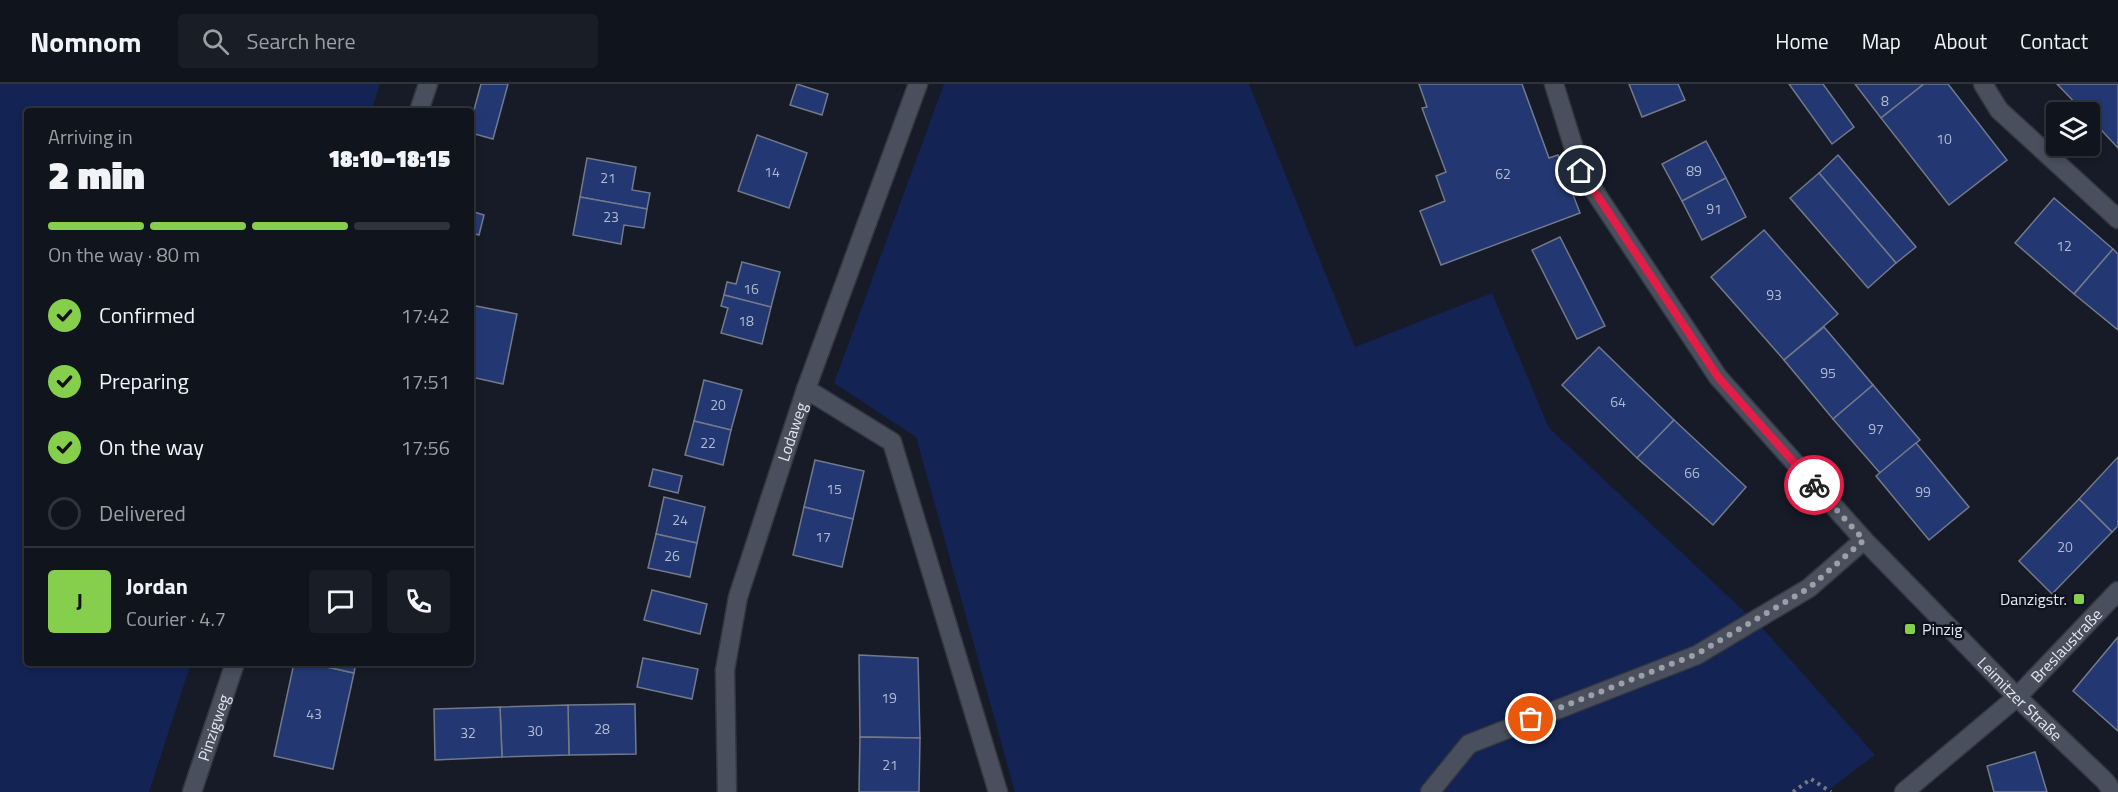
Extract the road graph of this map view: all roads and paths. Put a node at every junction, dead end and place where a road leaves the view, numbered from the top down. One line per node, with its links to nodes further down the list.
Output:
1 (428, 84): 5 (street)
2 (918, 84): 7 (street, Lodaweg)
3 (1554, 84): 8 (street, Leimitzer Straße)
4 (1983, 84): 6 (street)
5 (420, 108)
6 (2118, 219)
7 (806, 389): 13 (street, Lodaweg); 14 (street)
8 (1864, 540): 11 (street, Leimitzer Straße); 15 (street)
9 (2118, 591): 11 (street, Breslaustraße)
10 (234, 666): 12 (street, Pinzigweg)
11 (2017, 697): 18 (street, Breslaustraße); 19 (street, Leimitzer Straße)
12 (192, 792)
13 (727, 792)
14 (998, 792)
15 (1430, 792)
16 (1793, 792): 17 (path)
17 (1831, 792)
18 (1904, 792)
19 (2113, 792)

